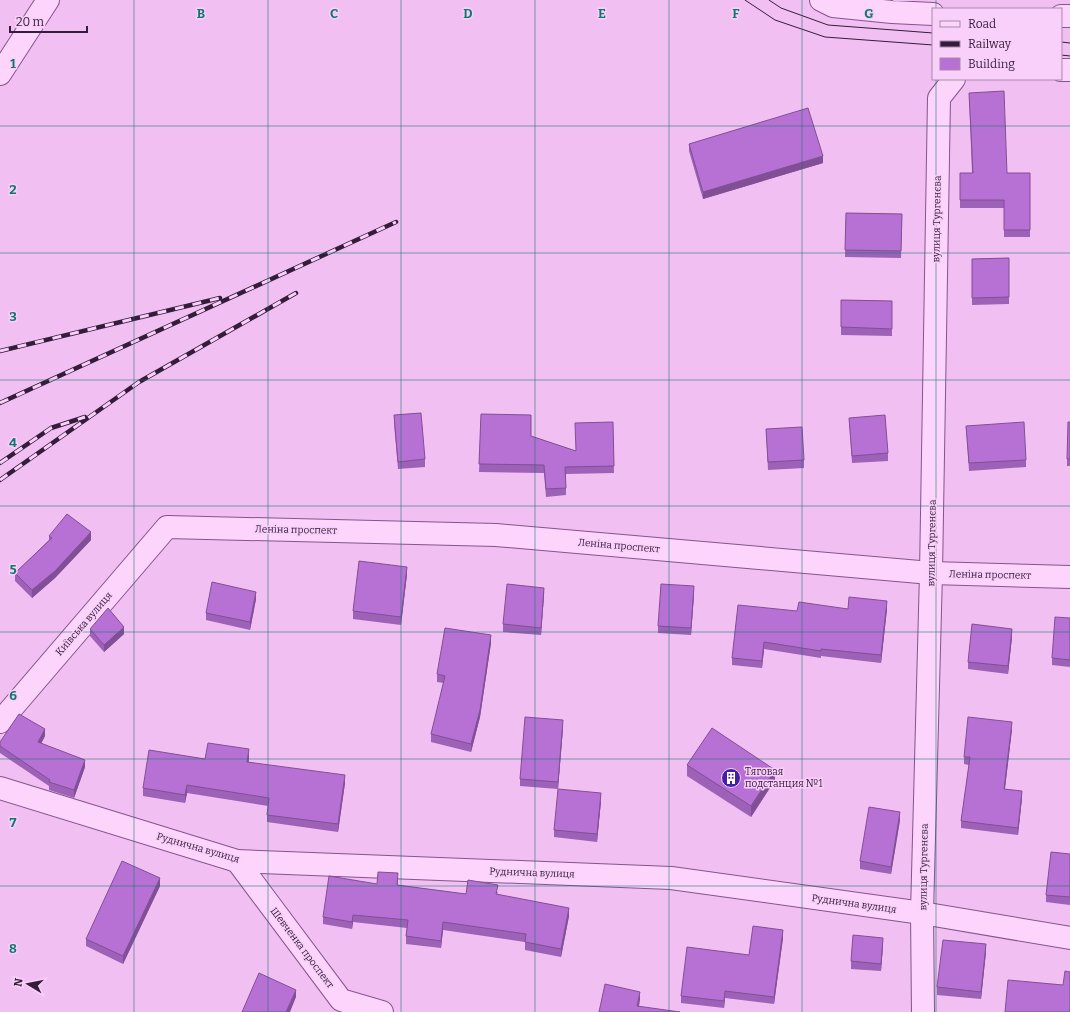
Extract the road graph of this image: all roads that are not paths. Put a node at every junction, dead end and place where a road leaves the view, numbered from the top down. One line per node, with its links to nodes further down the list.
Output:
1 (48, 0): 4 (street)
2 (821, 0): 3 (street)
3 (932, 14)
4 (0, 74)
5 (953, 80): 7 (street, вулиця Тургенєва)
6 (167, 526): 7 (street, Леніна проспект); 9 (street, Київська вулиця)
7 (931, 573): 8 (street, Леніна проспект); 12 (street, вулиця Тургенєва)
8 (1070, 576)
9 (0, 722)
10 (0, 788): 11 (street, Руднична вулиця)
11 (237, 861): 12 (street, Руднична вулиця); 14 (street, Шевченка проспект)
12 (922, 914): 13 (street, Руднична вулиця); 15 (street, вулиця Тургенєва)
13 (1070, 938)
14 (382, 1012)
15 (923, 1012)

